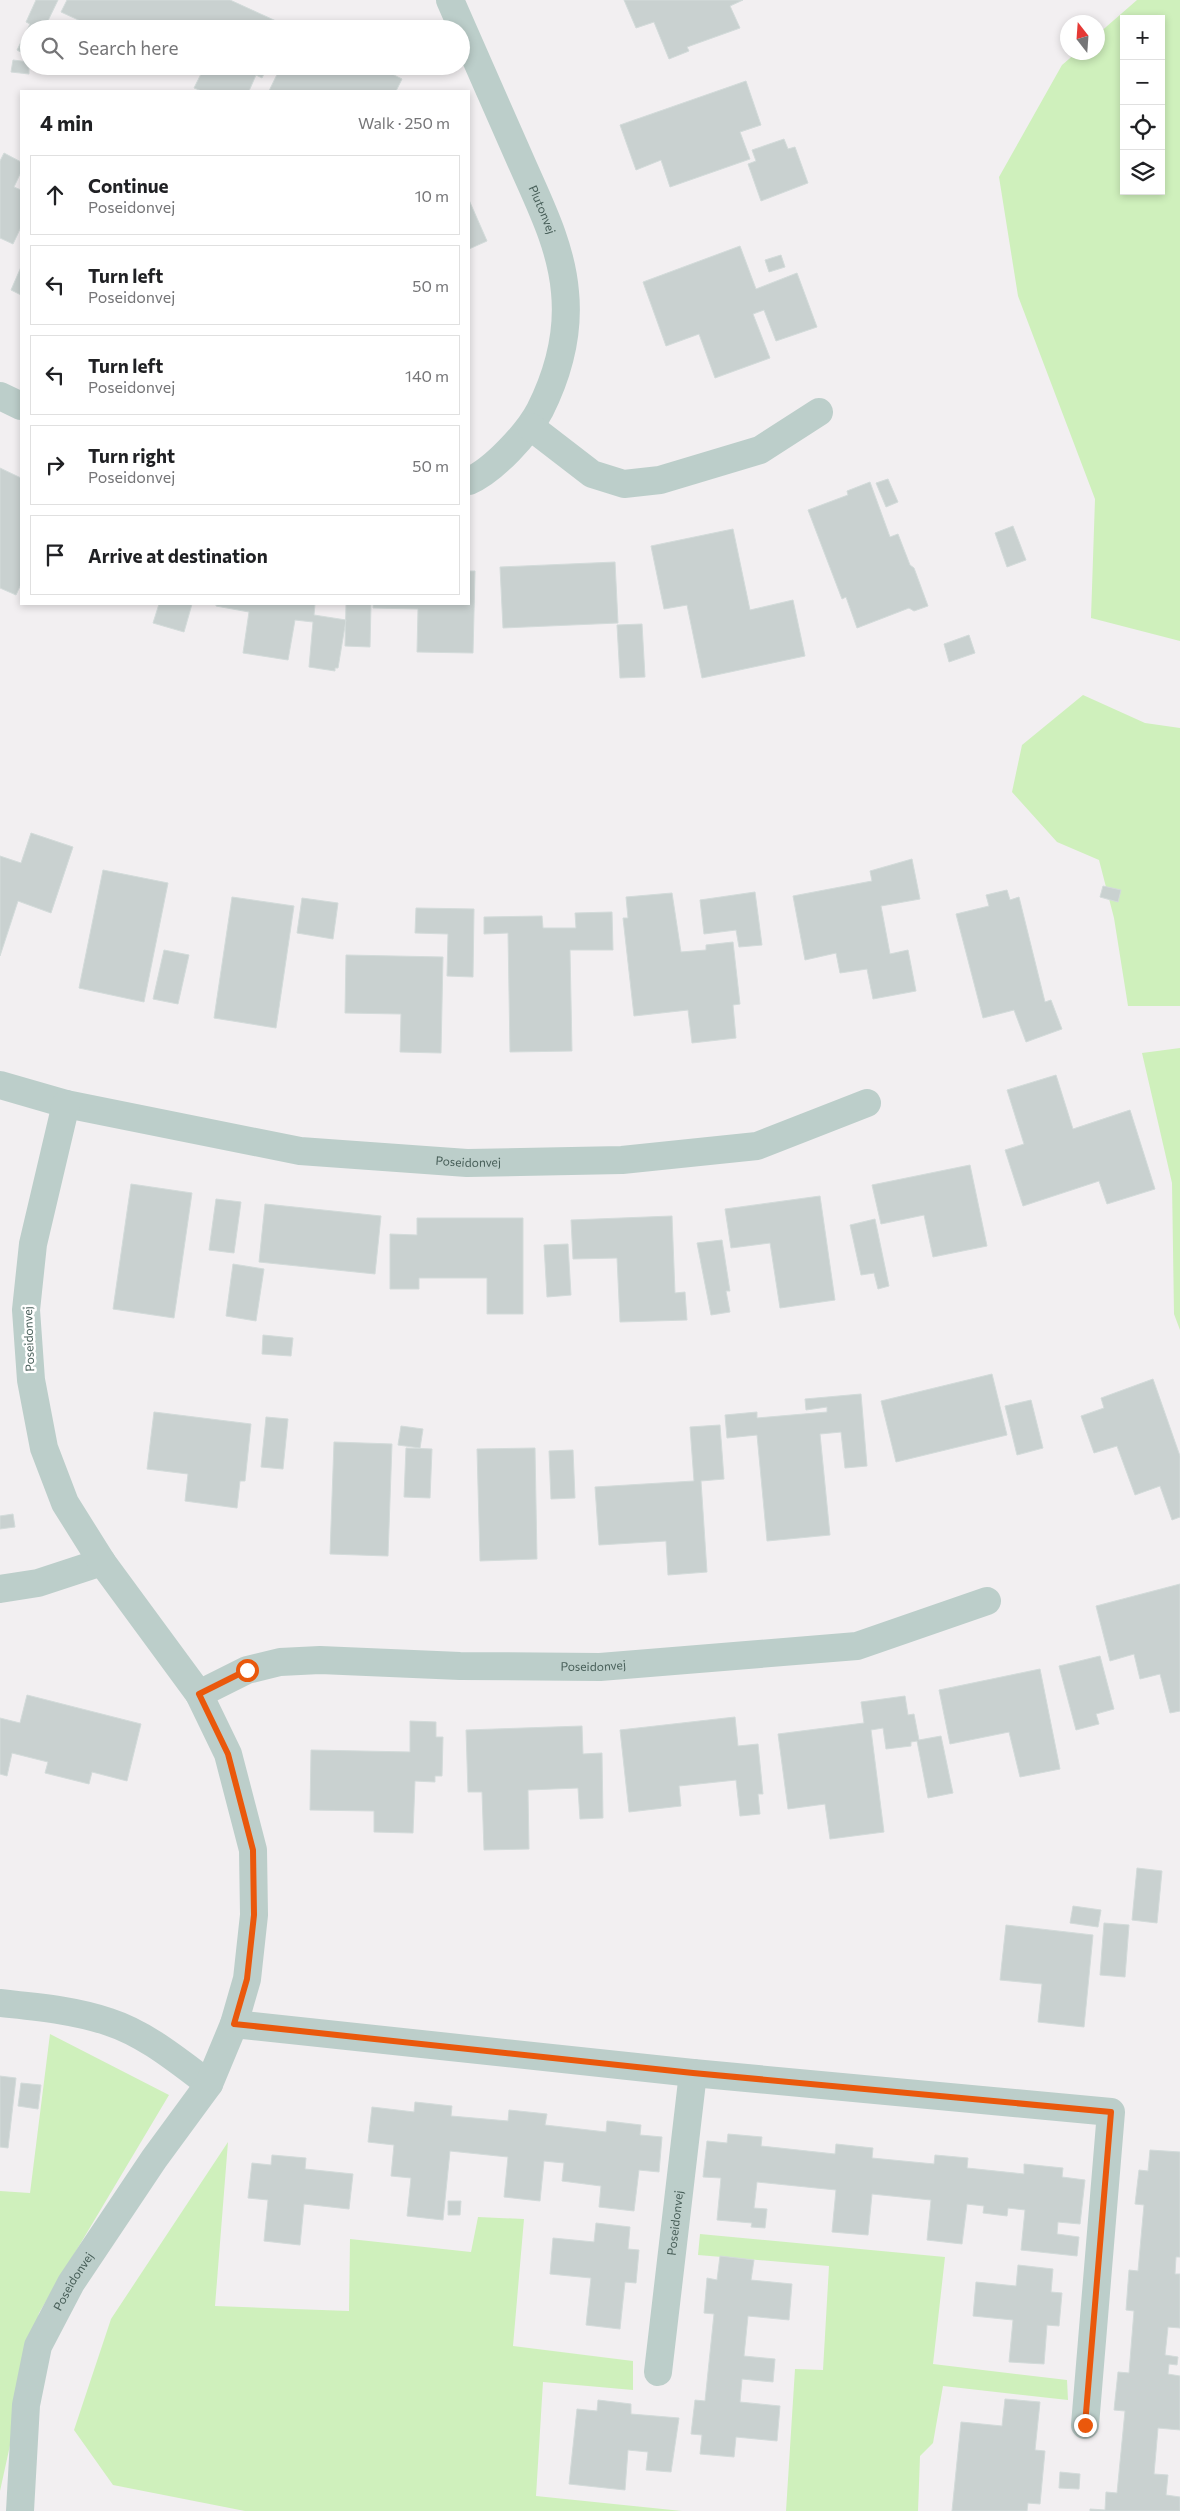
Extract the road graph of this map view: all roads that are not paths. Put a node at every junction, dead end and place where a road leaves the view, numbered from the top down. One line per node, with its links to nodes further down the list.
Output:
1 (450, 0): 2 (street, Plutonvej)
2 (459, 20)
3 (470, 46): 7 (street, Plutonvej)
4 (0, 396): 5 (street)
5 (20, 406)
6 (819, 412): 7 (street)
7 (531, 427): 8 (street, Plutonvej)
8 (470, 481)
9 (0, 1085): 11 (street, Poseidonvej)
10 (867, 1103): 11 (street, Poseidonvej)
11 (66, 1104): 12 (street, Poseidonvej)
12 (102, 1562): 13 (street); 15 (street, Poseidonvej)
13 (0, 1589)
14 (986, 1601): 15 (street, Poseidonvej)
15 (199, 1694): 17 (street, Poseidonvej)
16 (0, 2003): 19 (street)
17 (234, 2024): 18 (street); 19 (street, Poseidonvej)
18 (693, 2073): 20 (street, Poseidonvej); 21 (street)
19 (209, 2084): 22 (street, Poseidonvej)
20 (658, 2372)
21 (1085, 2425)
22 (20, 2511)

